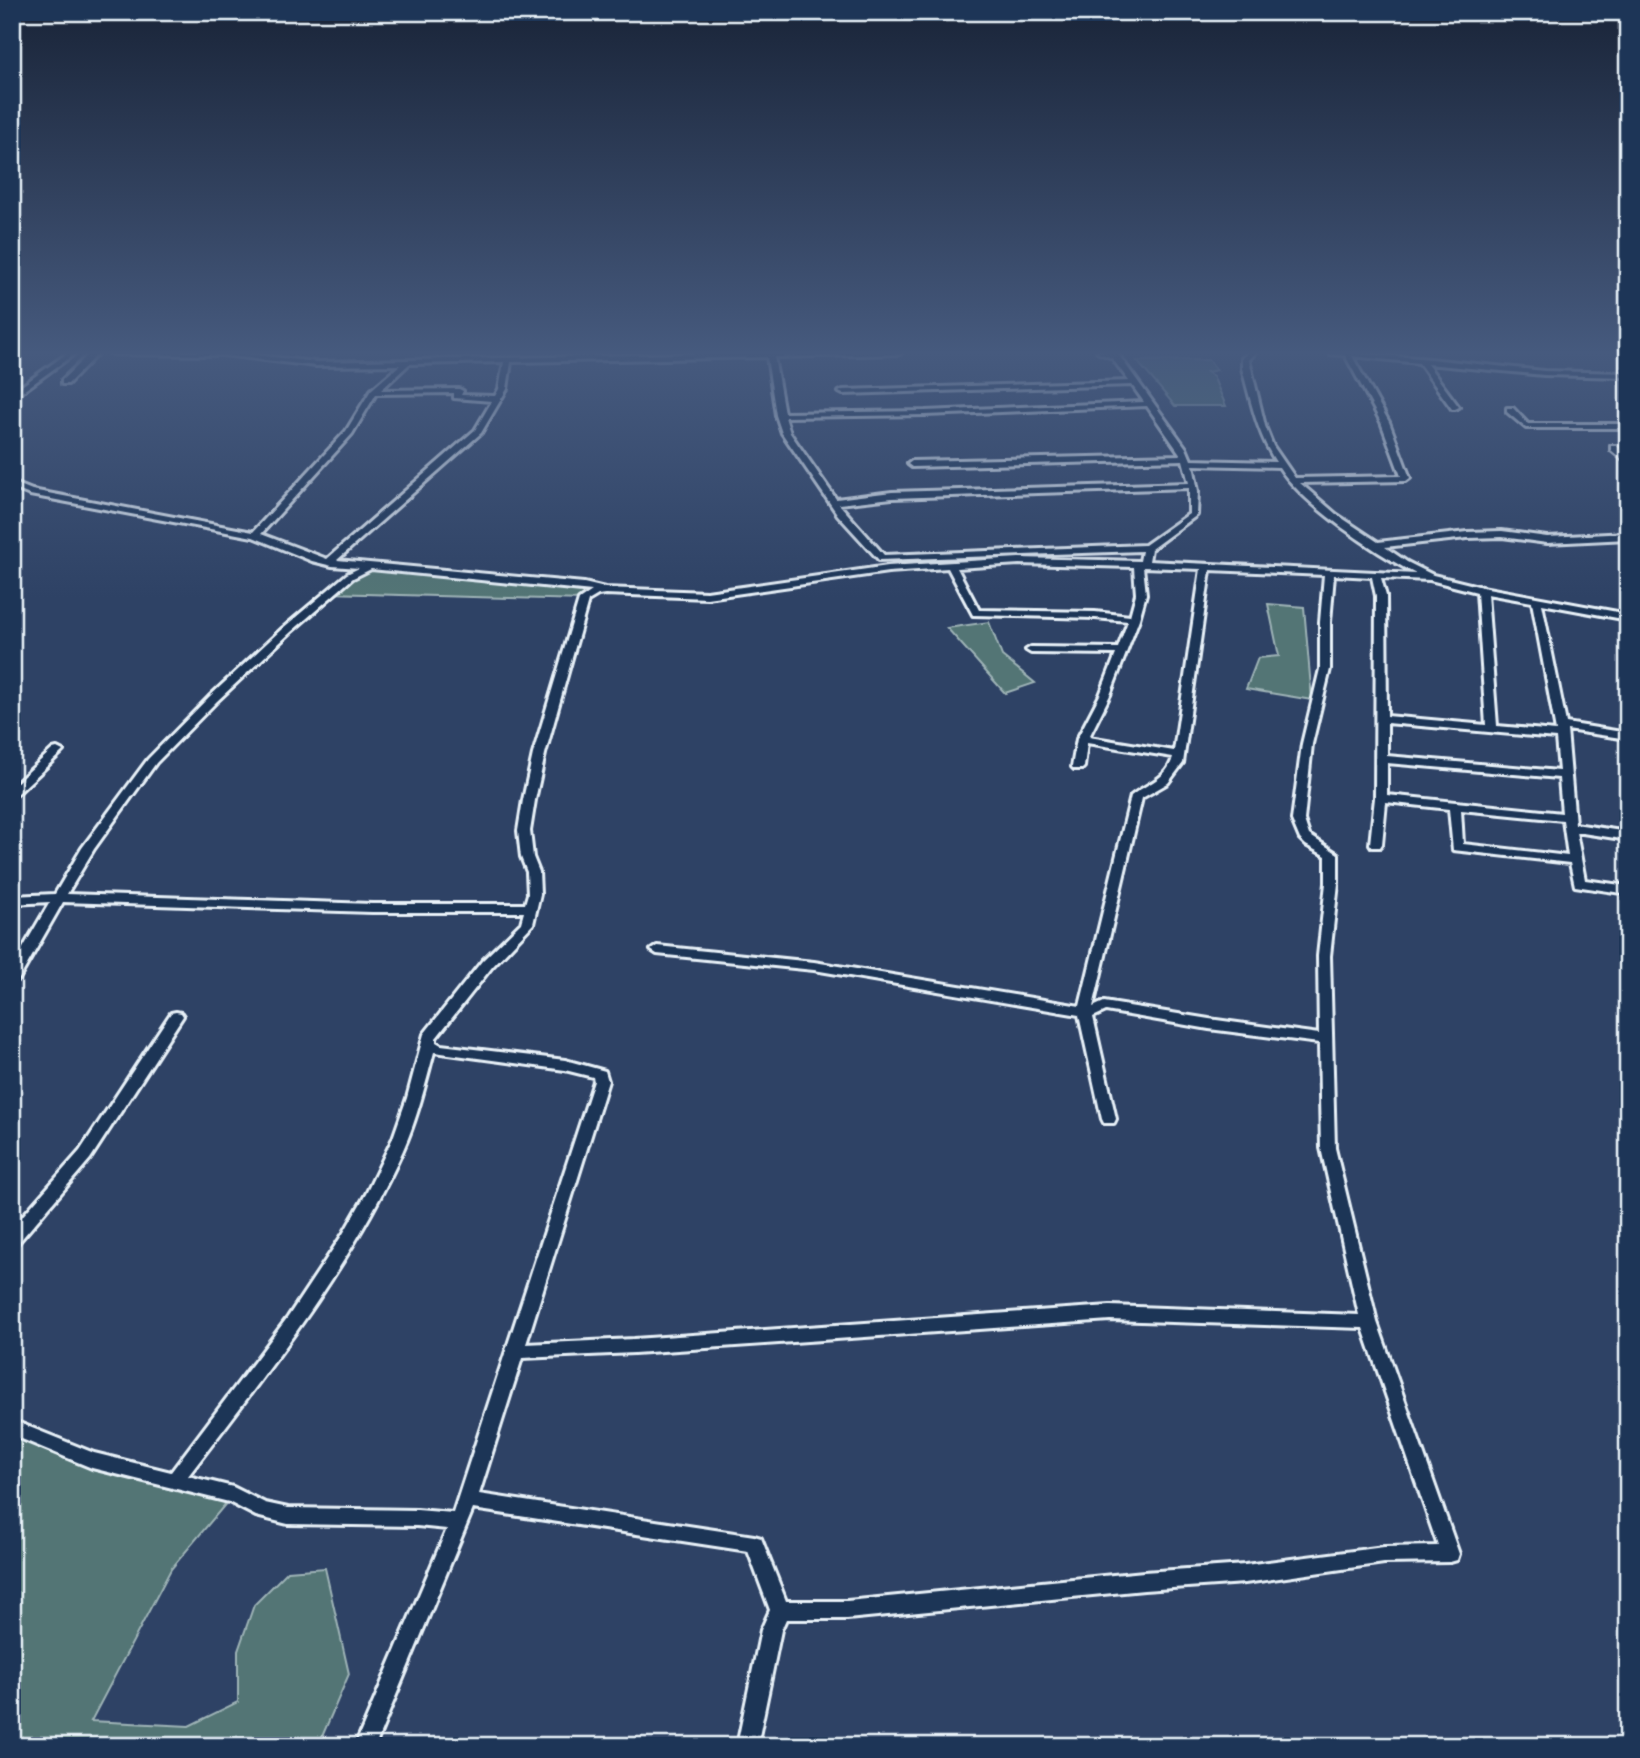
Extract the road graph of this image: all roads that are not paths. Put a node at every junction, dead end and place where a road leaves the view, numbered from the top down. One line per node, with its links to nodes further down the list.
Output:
1 (347, 434): 18 (street)
2 (475, 434): 23 (street)
3 (787, 434): 16 (street)
4 (1169, 434): 8 (street)
5 (1265, 434): 11 (street)
6 (1390, 434): 12 (street)
7 (1614, 448): 9 (street)
8 (1187, 459): 10 (street); 11 (street); 14 (street)
9 (1628, 463)
10 (912, 464)
11 (1281, 465): 12 (street)
12 (1293, 481): 20 (street)
13 (12, 485): 18 (street)
14 (1192, 485): 15 (street); 21 (street)
15 (980, 492): 16 (street); 17 (street)
16 (832, 502): 22 (street)
17 (988, 505)
18 (255, 535): 23 (street)
19 (1628, 536): 20 (street)
20 (1375, 545): 25 (street)
21 (1147, 548): 22 (street); 24 (street)
22 (882, 558): 29 (street)
23 (329, 562): 27 (street); 32 (street)
24 (1141, 564): 26 (street); 28 (street); 39 (street)
25 (1404, 564): 33 (street); 34 (street)
26 (951, 565): 29 (street); 39 (street)
27 (369, 566): 32 (street); 36 (street)
28 (1206, 567): 30 (street); 48 (street)
29 (888, 569): 36 (street)
30 (1329, 573): 31 (street); 67 (street)
31 (1376, 575): 33 (street); 42 (street)
32 (350, 576): 60 (street)
33 (1390, 576): 34 (street)
34 (1430, 577): 35 (street)
35 (1482, 590): 37 (street); 43 (street)
36 (586, 591): 62 (street)
37 (1537, 601): 38 (street); 44 (street)
38 (1628, 617)
39 (1134, 619): 41 (street)
40 (1031, 650): 41 (street)
41 (1123, 651): 46 (street)
42 (1382, 719): 43 (street); 49 (street)
43 (1492, 727): 44 (street)
44 (1561, 731): 45 (street); 51 (street)
45 (1628, 736)
46 (1082, 738): 48 (street); 50 (street)
47 (57, 751): 52 (street)
48 (1179, 755): 65 (street)
49 (1380, 759): 51 (street); 53 (street)
50 (1079, 767)
51 (1564, 775): 55 (street)
52 (12, 793)
53 (1381, 798): 54 (street); 57 (street)
54 (1454, 806): 55 (street); 58 (street)
55 (1569, 822): 56 (street); 58 (street)
56 (1628, 836)
57 (1376, 844)
58 (1575, 860): 59 (street)
59 (1628, 890)
60 (61, 898): 61 (street); 62 (street); 64 (street)
61 (12, 900)
62 (531, 908): 68 (street)
63 (657, 950): 65 (street)
64 (12, 979)
65 (1085, 1012): 67 (street); 69 (street)
66 (176, 1016): 70 (street)
67 (1324, 1039): 71 (street)
68 (429, 1044): 72 (street); 74 (street)
69 (1109, 1119)
70 (12, 1239)
71 (1369, 1322): 72 (street); 77 (street)
72 (515, 1351): 75 (street)
73 (12, 1427): 74 (street)
74 (174, 1481): 76 (street)
75 (468, 1500): 76 (street); 77 (street)
76 (459, 1522): 78 (street)
77 (780, 1611): 79 (street)
78 (365, 1746)
79 (747, 1746)

